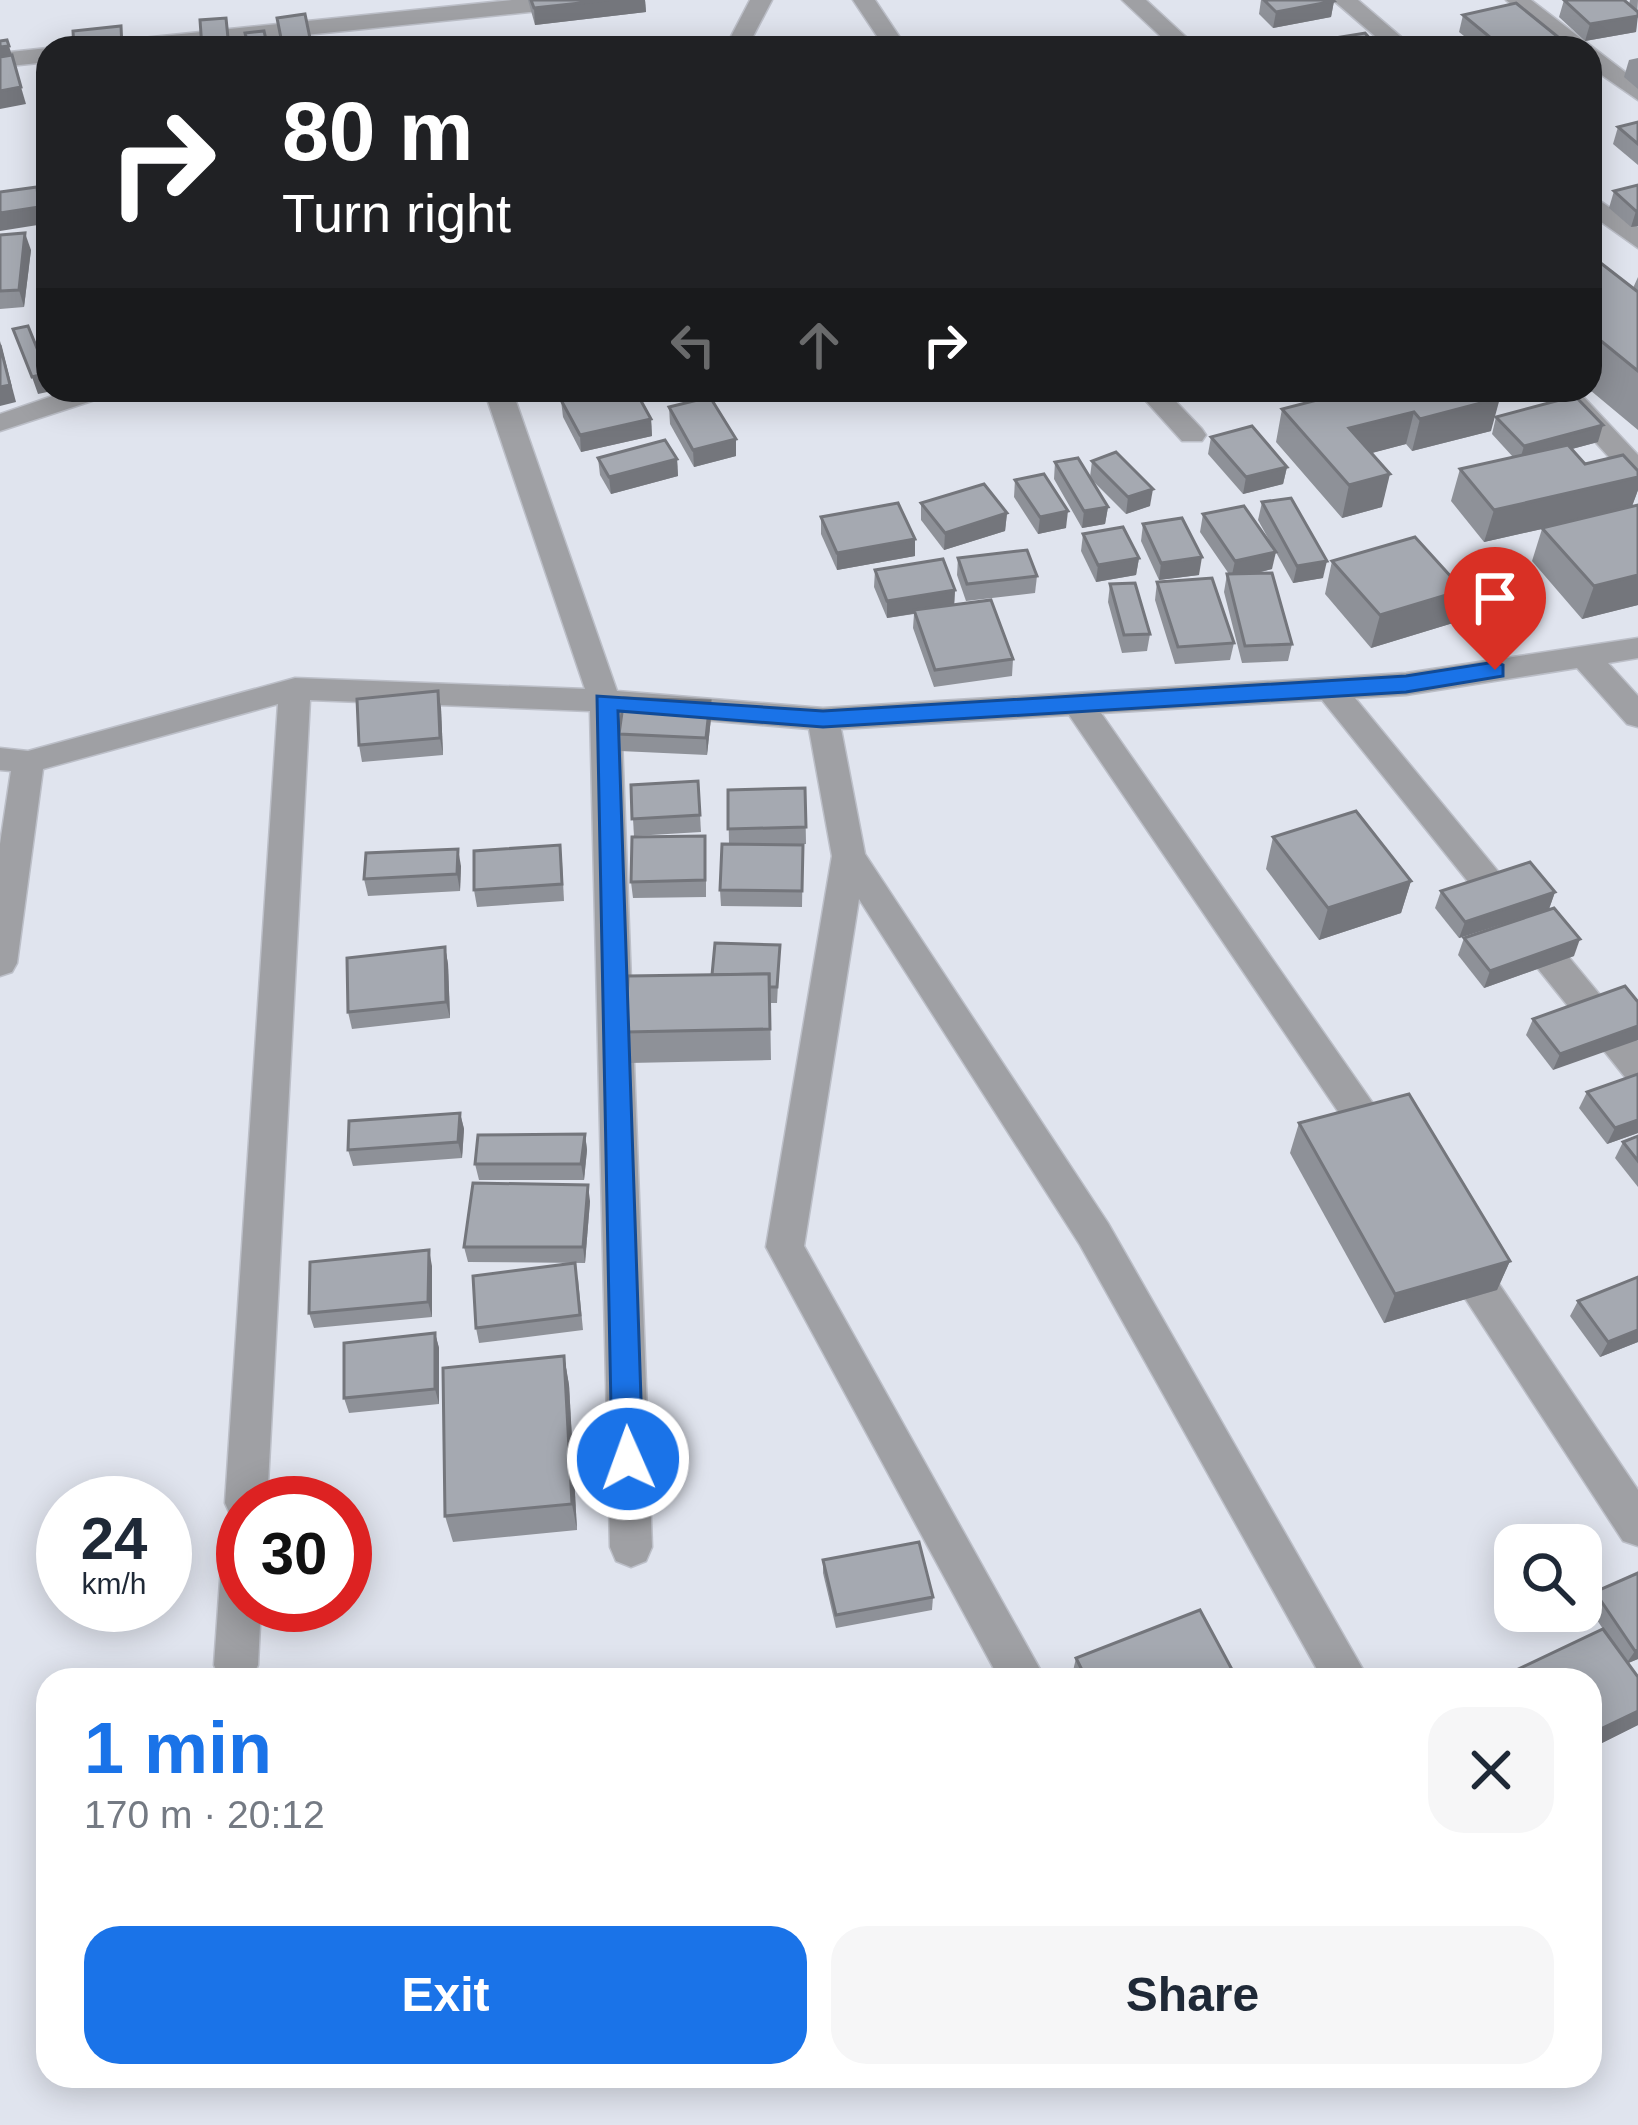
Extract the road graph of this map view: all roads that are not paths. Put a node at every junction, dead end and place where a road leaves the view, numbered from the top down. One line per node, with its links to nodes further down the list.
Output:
1 (577, 0): 7 (street)
2 (761, 0): 8 (street)
3 (864, 0): 9 (street)
4 (1133, 0): 10 (street)
5 (1344, 0): 11 (street)
6 (1517, 0): 12 (street)
7 (230, 36)
8 (742, 36)
9 (888, 36)
10 (1174, 36)
11 (1388, 36)
12 (1564, 36)
13 (36, 56): 14 (street)
14 (0, 60)
15 (1602, 65): 16 (street)
16 (1638, 93)
17 (36, 202): 18 (street)
18 (0, 206)
19 (1602, 211): 20 (street)
20 (1638, 240)
21 (62, 402): 25 (street)
22 (502, 402): 32 (street)
23 (1161, 402): 26 (street)
24 (1573, 402): 27 (street)
25 (0, 423)
26 (1192, 435)
27 (1638, 472)
28 (1638, 648): 29 (street)
29 (1584, 656): 31 (street); 34 (street)
30 (295, 689): 32 (street); 36 (street); 42 (street)
31 (1330, 689): 33 (street); 39 (street)
32 (605, 701): 35 (street); 44 (street)
33 (1078, 704): 35 (street); 40 (street)
34 (1638, 716)
35 (823, 719): 37 (street)
36 (14, 760): 38 (street)
37 (850, 856): 47 (street); 48 (street)
38 (0, 963)
39 (1638, 1067)
40 (1405, 1178)
41 (1432, 1218): 43 (street)
42 (248, 1476)
43 (1638, 1527)
44 (631, 1547)
45 (238, 1632): 46 (street)
46 (236, 1666)
47 (1018, 1668)
48 (1340, 1668)

